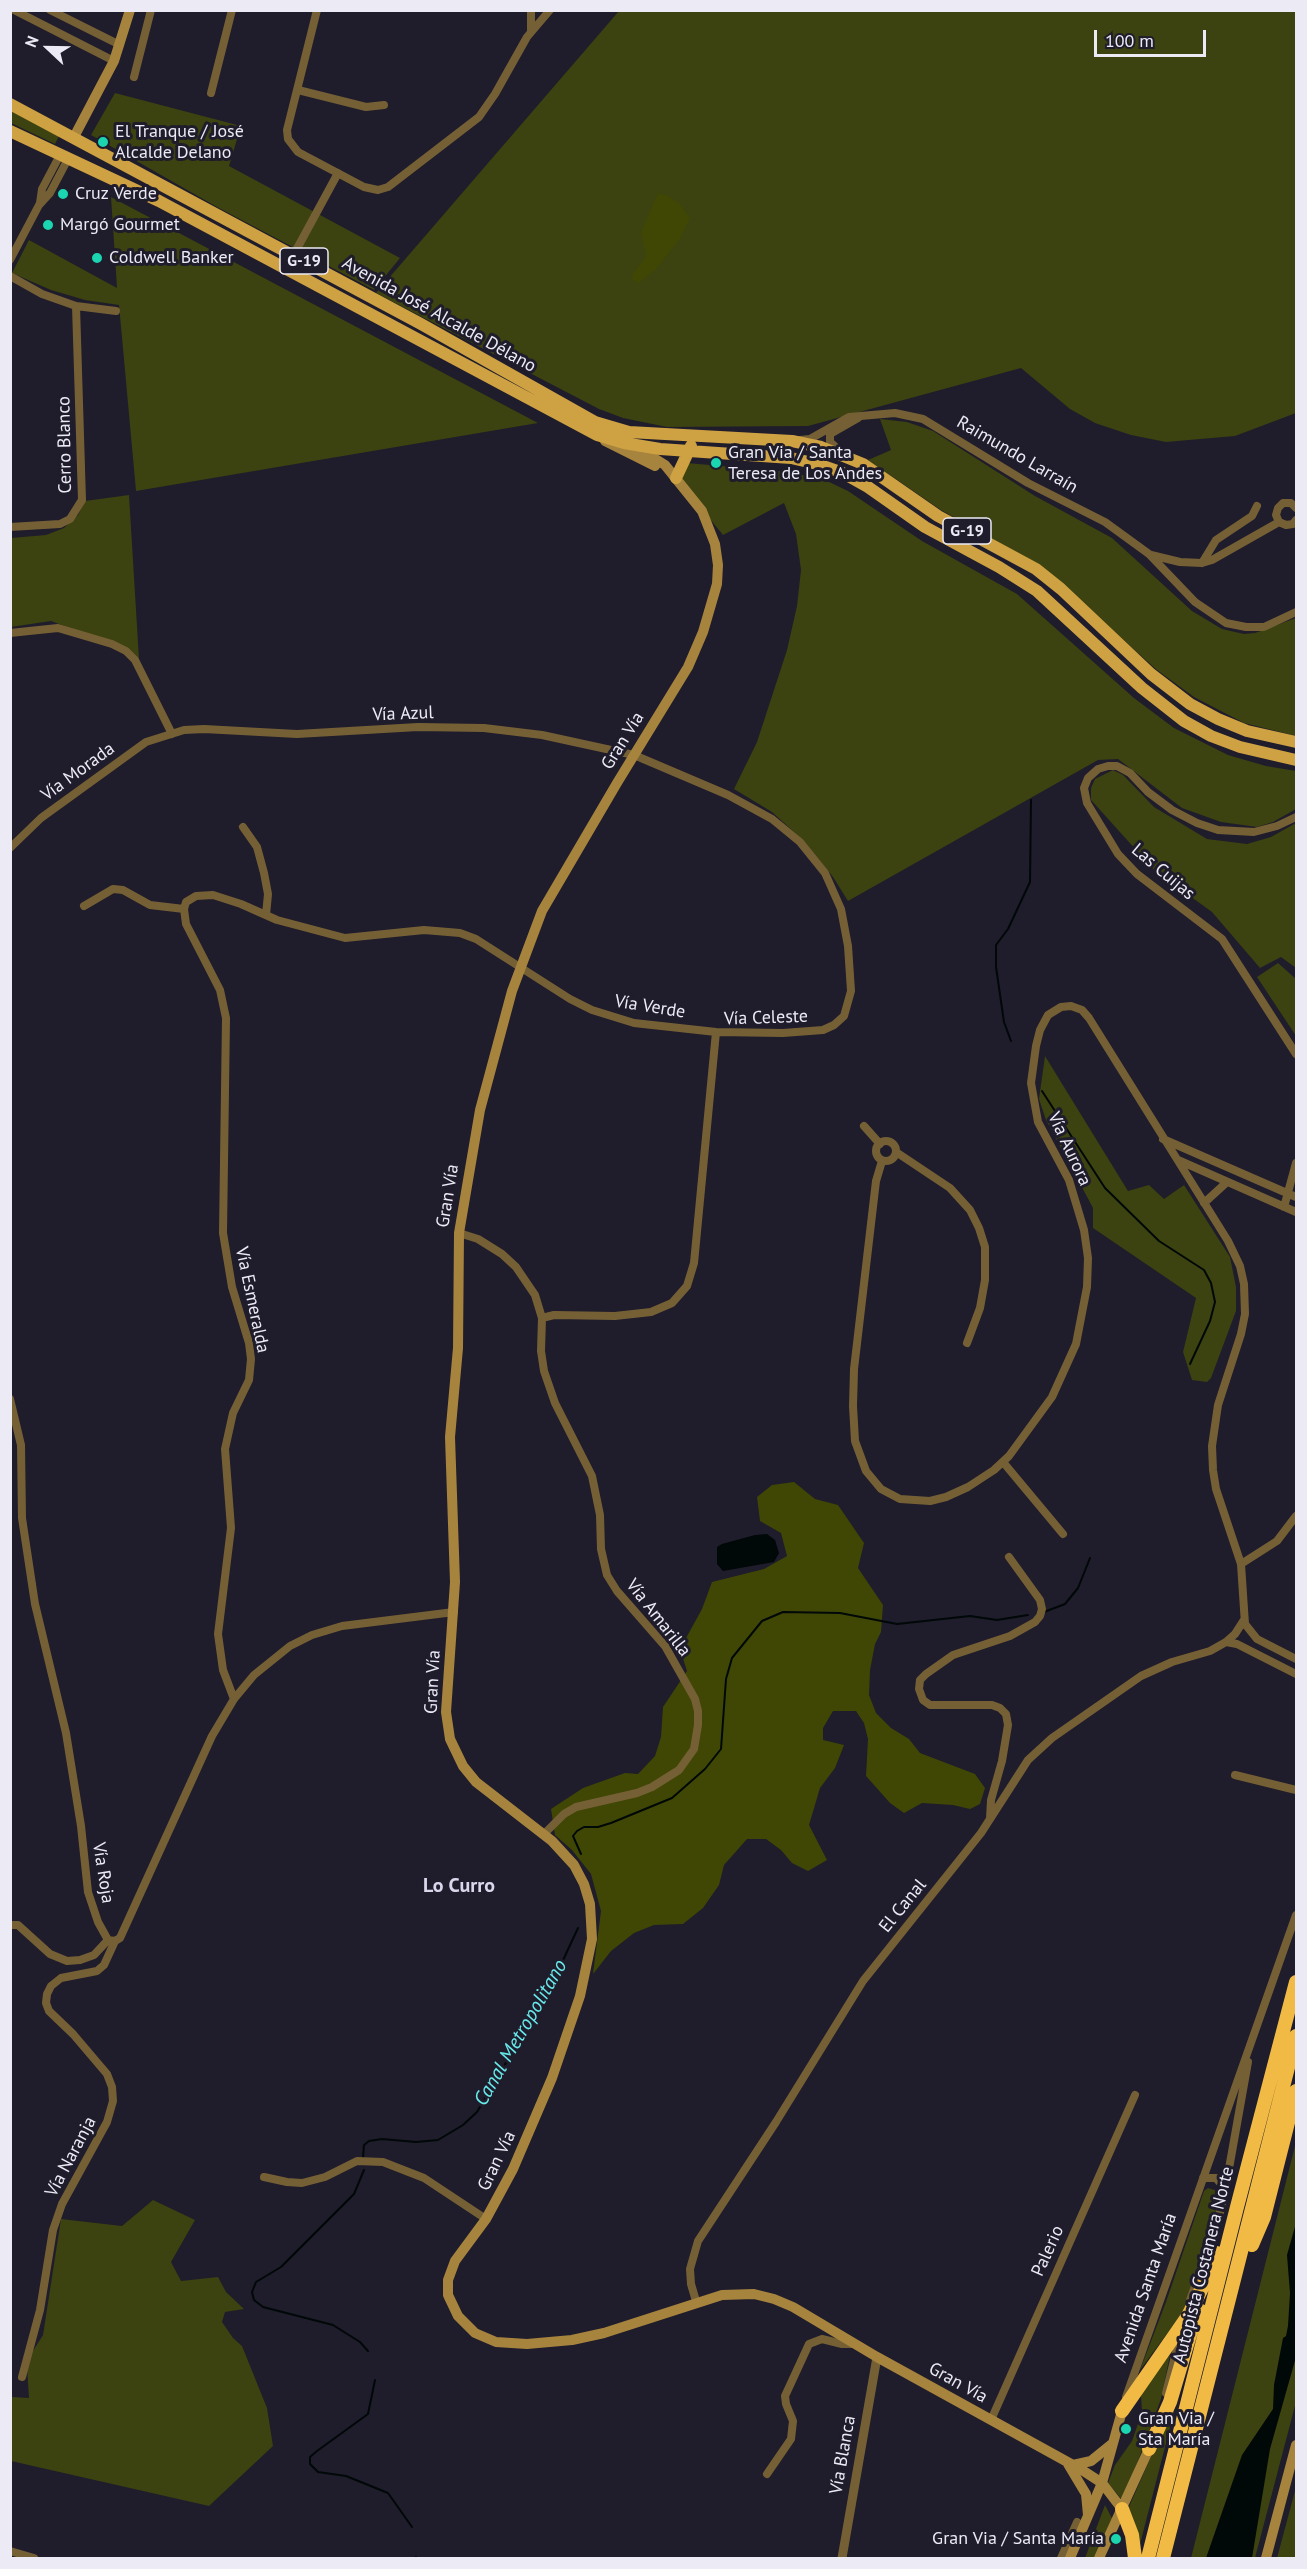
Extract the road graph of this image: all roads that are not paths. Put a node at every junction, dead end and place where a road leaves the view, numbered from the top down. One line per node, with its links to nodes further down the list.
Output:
1 (14, 10): 11 (street)
2 (50, 10): 9 (street)
3 (130, 10): 12 (main road)
4 (151, 10): 14 (street)
5 (232, 10): 16 (street)
6 (317, 10): 15 (street)
7 (531, 10): 10 (street)
8 (550, 10): 10 (street)
9 (82, 27): 11 (street); 12 (street)
10 (531, 31): 22 (street)
11 (75, 41): 13 (street)
12 (120, 45): 13 (main road)
13 (114, 61): 20 (main road)
14 (135, 77)
15 (298, 90): 18 (street); 22 (street)
16 (212, 93)
17 (10, 104): 20 (main road, Avenida José Alcalde Délano / G-19)
18 (384, 105)
19 (10, 131): 21 (main road, Avenida José Alcalde Délano / G-19)
20 (74, 137): 23 (main road); 24 (main road, Avenida José Alcalde Délano / G-19)
21 (64, 157): 23 (main road, Avenida José Alcalde Délano / G-19); 25 (street)
22 (338, 173): 24 (street)
23 (137, 191): 32 (main road, Avenida José Alcalde Délano / G-19)
24 (293, 256): 30 (main road, Avenida José Alcalde Délano / G-19)
25 (10, 260)
26 (10, 276): 27 (street)
27 (76, 306): 28 (street); 45 (street, Cerro Blanco)
28 (116, 311)
29 (858, 418): 31 (street, Raimundo Larraín); 34 (street, Raimundo Larraín); 46 (street, Raimundo Larraín)
30 (595, 422): 33 (main road, G-19); 35 (main road, Gran Vía)
31 (836, 429): 36 (street, Raimundo Larraín); 39 (street)
32 (597, 435): 35 (main road, G-19); 40 (main road, Gran Vía)
33 (704, 436): 34 (main road, G-19); 37 (main road)
34 (792, 441): 36 (main road, G-19)
35 (633, 445): 37 (main road, G-19); 40 (main road, Gran Vía)
36 (821, 447): 38 (main road); 39 (main road, G-19)
37 (688, 452): 38 (main road, G-19); 40 (main road)
38 (730, 454): 53 (main road, G-19)
39 (850, 458): 51 (main road, G-19)
40 (673, 475): 52 (main road, Gran Vía)
41 (1257, 506): 47 (street)
42 (1296, 508): 44 (street)
43 (1296, 520): 44 (street)
44 (1279, 522): 47 (street)
45 (10, 527)
46 (1149, 554): 47 (street, Raimundo Larraín); 48 (street, Raimundo Larraín)
47 (1202, 563)
48 (1296, 612)
49 (10, 633): 50 (street)
50 (172, 734): 52 (street, Vía Azul); 56 (street, Vía Morada)
51 (1296, 742)
52 (634, 754): 60 (main road, Gran Vía); 61 (street, Vía Celeste)
53 (1296, 760)
54 (1296, 817): 62 (street, Las Cuijas)
55 (243, 828): 59 (street)
56 (10, 848)
57 (84, 906): 58 (street)
58 (184, 909): 59 (street); 91 (street, Vía Esmeralda)
59 (266, 915): 60 (street)
60 (520, 966): 61 (street, Vía Verde); 77 (main road, Gran Vía)
61 (716, 1032): 78 (street, Vía Celeste)
62 (1296, 1054)
63 (864, 1126): 65 (street)
64 (1163, 1139): 67 (street, Vía Aurora); 70 (street); 81 (street, Vía Aurora)
65 (880, 1144): 66 (street); 68 (street)
66 (896, 1152): 68 (street); 79 (street)
67 (1176, 1159): 71 (street); 74 (street, Vía Aurora)
68 (882, 1161): 81 (street, Vía Aurora)
69 (1296, 1163): 72 (street)
70 (1240, 1173): 71 (street); 72 (street)
71 (1231, 1183): 74 (street); 75 (street)
72 (1288, 1193): 73 (street); 75 (street)
73 (1296, 1197)
74 (1204, 1203): 85 (street, Vía Aurora)
75 (1284, 1207): 76 (street)
76 (1296, 1210)
77 (459, 1233): 78 (street, Vía Amarilla); 86 (main road, Gran Vía)
78 (542, 1318): 95 (street, Vía Amarilla)
79 (968, 1343)
80 (10, 1399): 98 (street, Vía Roja)
81 (1003, 1462): 83 (street)
82 (1296, 1516): 85 (street)
83 (1063, 1534)
84 (1009, 1557): 94 (street)
85 (1241, 1564): 87 (street, Vía Aurora)
86 (454, 1612): 91 (street, Vía Roja); 95 (main road, Gran Vía)
87 (1244, 1620): 88 (street, El Canal); 89 (street)
88 (1226, 1642): 90 (street); 94 (street, El Canal)
89 (1296, 1659)
90 (1296, 1674)
91 (234, 1698): 98 (street, Vía Roja)
92 (1235, 1774): 93 (street)
93 (1296, 1790)
94 (990, 1820): 110 (street, El Canal)
95 (544, 1834): 108 (main road, Gran Vía)
96 (1296, 1915): 100 (street, Avenida Santa María)
97 (10, 1925): 98 (street)
98 (111, 1940): 114 (street, Vía Naranja)
99 (1296, 1982): 107 (highway, Autopista Costanera Norte)
100 (1256, 2028): 105 (street, Avenida Santa María); 106 (street, Avenida Santa María)
101 (1296, 2036): 134 (highway, Autopista Costanera Norte)
102 (1296, 2091): 109 (highway)
103 (1135, 2095): 116 (street, Palerio)
104 (264, 2176): 108 (street)
105 (1203, 2178): 106 (street); 115 (street, Avenida Santa María)
106 (1225, 2191): 119 (street, Avenida Santa María)
107 (1237, 2207): 115 (highway); 133 (highway, Autopista Costanera Norte)
108 (486, 2218): 110 (main road, Gran Vía)
109 (1252, 2245)
110 (696, 2301): 112 (main road, Gran Vía)
111 (1201, 2310): 119 (highway)
112 (856, 2343): 113 (main road, Gran Vía); 121 (street)
113 (877, 2357): 116 (main road, Gran Vía); 128 (street, Vía Blanca)
114 (22, 2377)
115 (1122, 2411): 117 (main road, Avenida Santa María)
116 (991, 2420): 120 (main road, Gran Vía)
117 (1112, 2444): 120 (main road); 122 (main road, Avenida Santa María)
118 (1296, 2445): 135 (main road)
119 (1149, 2449): 123 (main road, Avenida Santa María)
120 (1070, 2463): 122 (main road, Gran Vía); 124 (main road)
121 (767, 2474)
122 (1101, 2483): 123 (main road, Gran Vía); 124 (main road, Avenida Santa María)
123 (1122, 2509): 131 (main road, Avenida Santa María); 132 (highway)
124 (1088, 2518): 130 (main road, Avenida Santa María)
125 (1077, 2522): 129 (street)
126 (10, 2551): 127 (street)
127 (34, 2559)
128 (842, 2559)
129 (1060, 2559)
130 (1070, 2559)
131 (1099, 2559)
132 (1135, 2559)
133 (1148, 2559)
134 (1163, 2559)
135 (1266, 2559)

